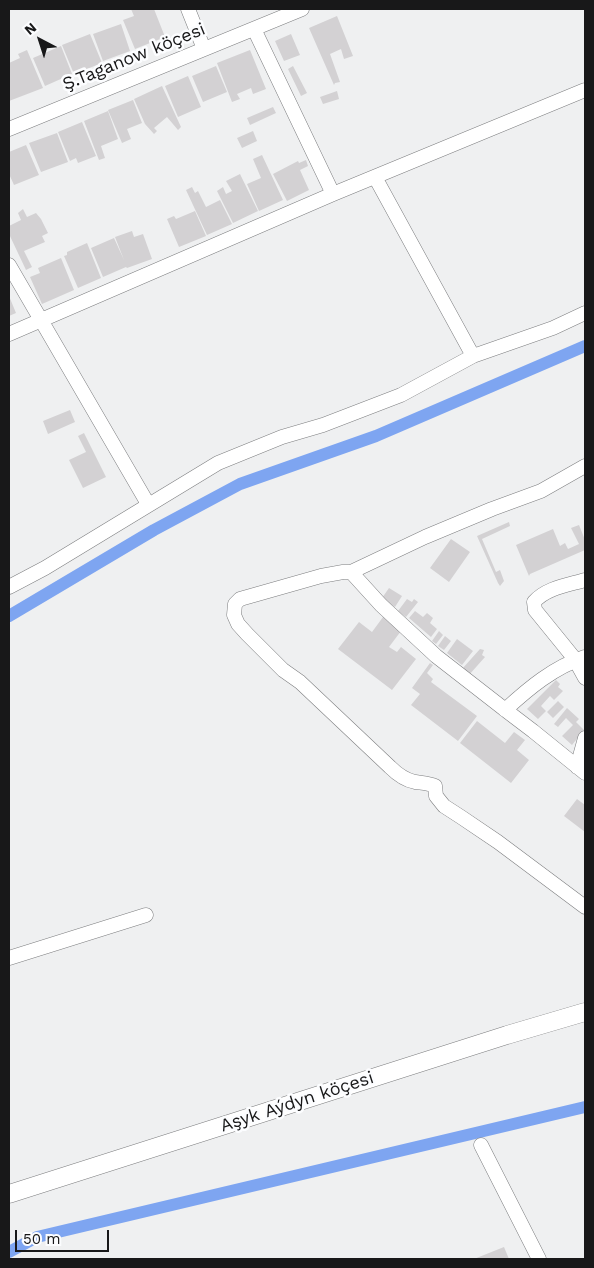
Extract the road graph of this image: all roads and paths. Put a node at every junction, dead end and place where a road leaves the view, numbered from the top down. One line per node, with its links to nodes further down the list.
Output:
1 (188, 9): 4 (street)
2 (302, 9): 3 (street, Ş.Taganow köçesi)
3 (254, 29): 4 (street, Ş.Taganow köçesi); 8 (street)
4 (204, 49): 6 (street, Ş.Taganow köçesi)
5 (585, 90): 7 (street)
6 (9, 129)
7 (375, 177): 8 (street); 13 (street)
8 (333, 194): 11 (street)
9 (9, 265): 11 (street)
10 (585, 313): 13 (street)
11 (41, 321): 12 (street); 15 (street)
12 (9, 334)
13 (473, 356): 15 (street)
14 (585, 466): 16 (street)
15 (148, 504): 18 (street)
16 (351, 572): 21 (street); 24 (street)
17 (585, 580): 19 (street)
18 (9, 587)
19 (580, 659): 20 (street); 21 (street)
20 (585, 678)
21 (505, 710): 23 (street)
22 (585, 738): 23 (street)
23 (581, 770)
24 (585, 906)
25 (146, 915): 26 (street)
26 (9, 958)
27 (585, 1012): 29 (main road, Aşyk Aýdyn köçesi)
28 (481, 1145): 30 (street)
29 (9, 1194)
30 (539, 1259)

